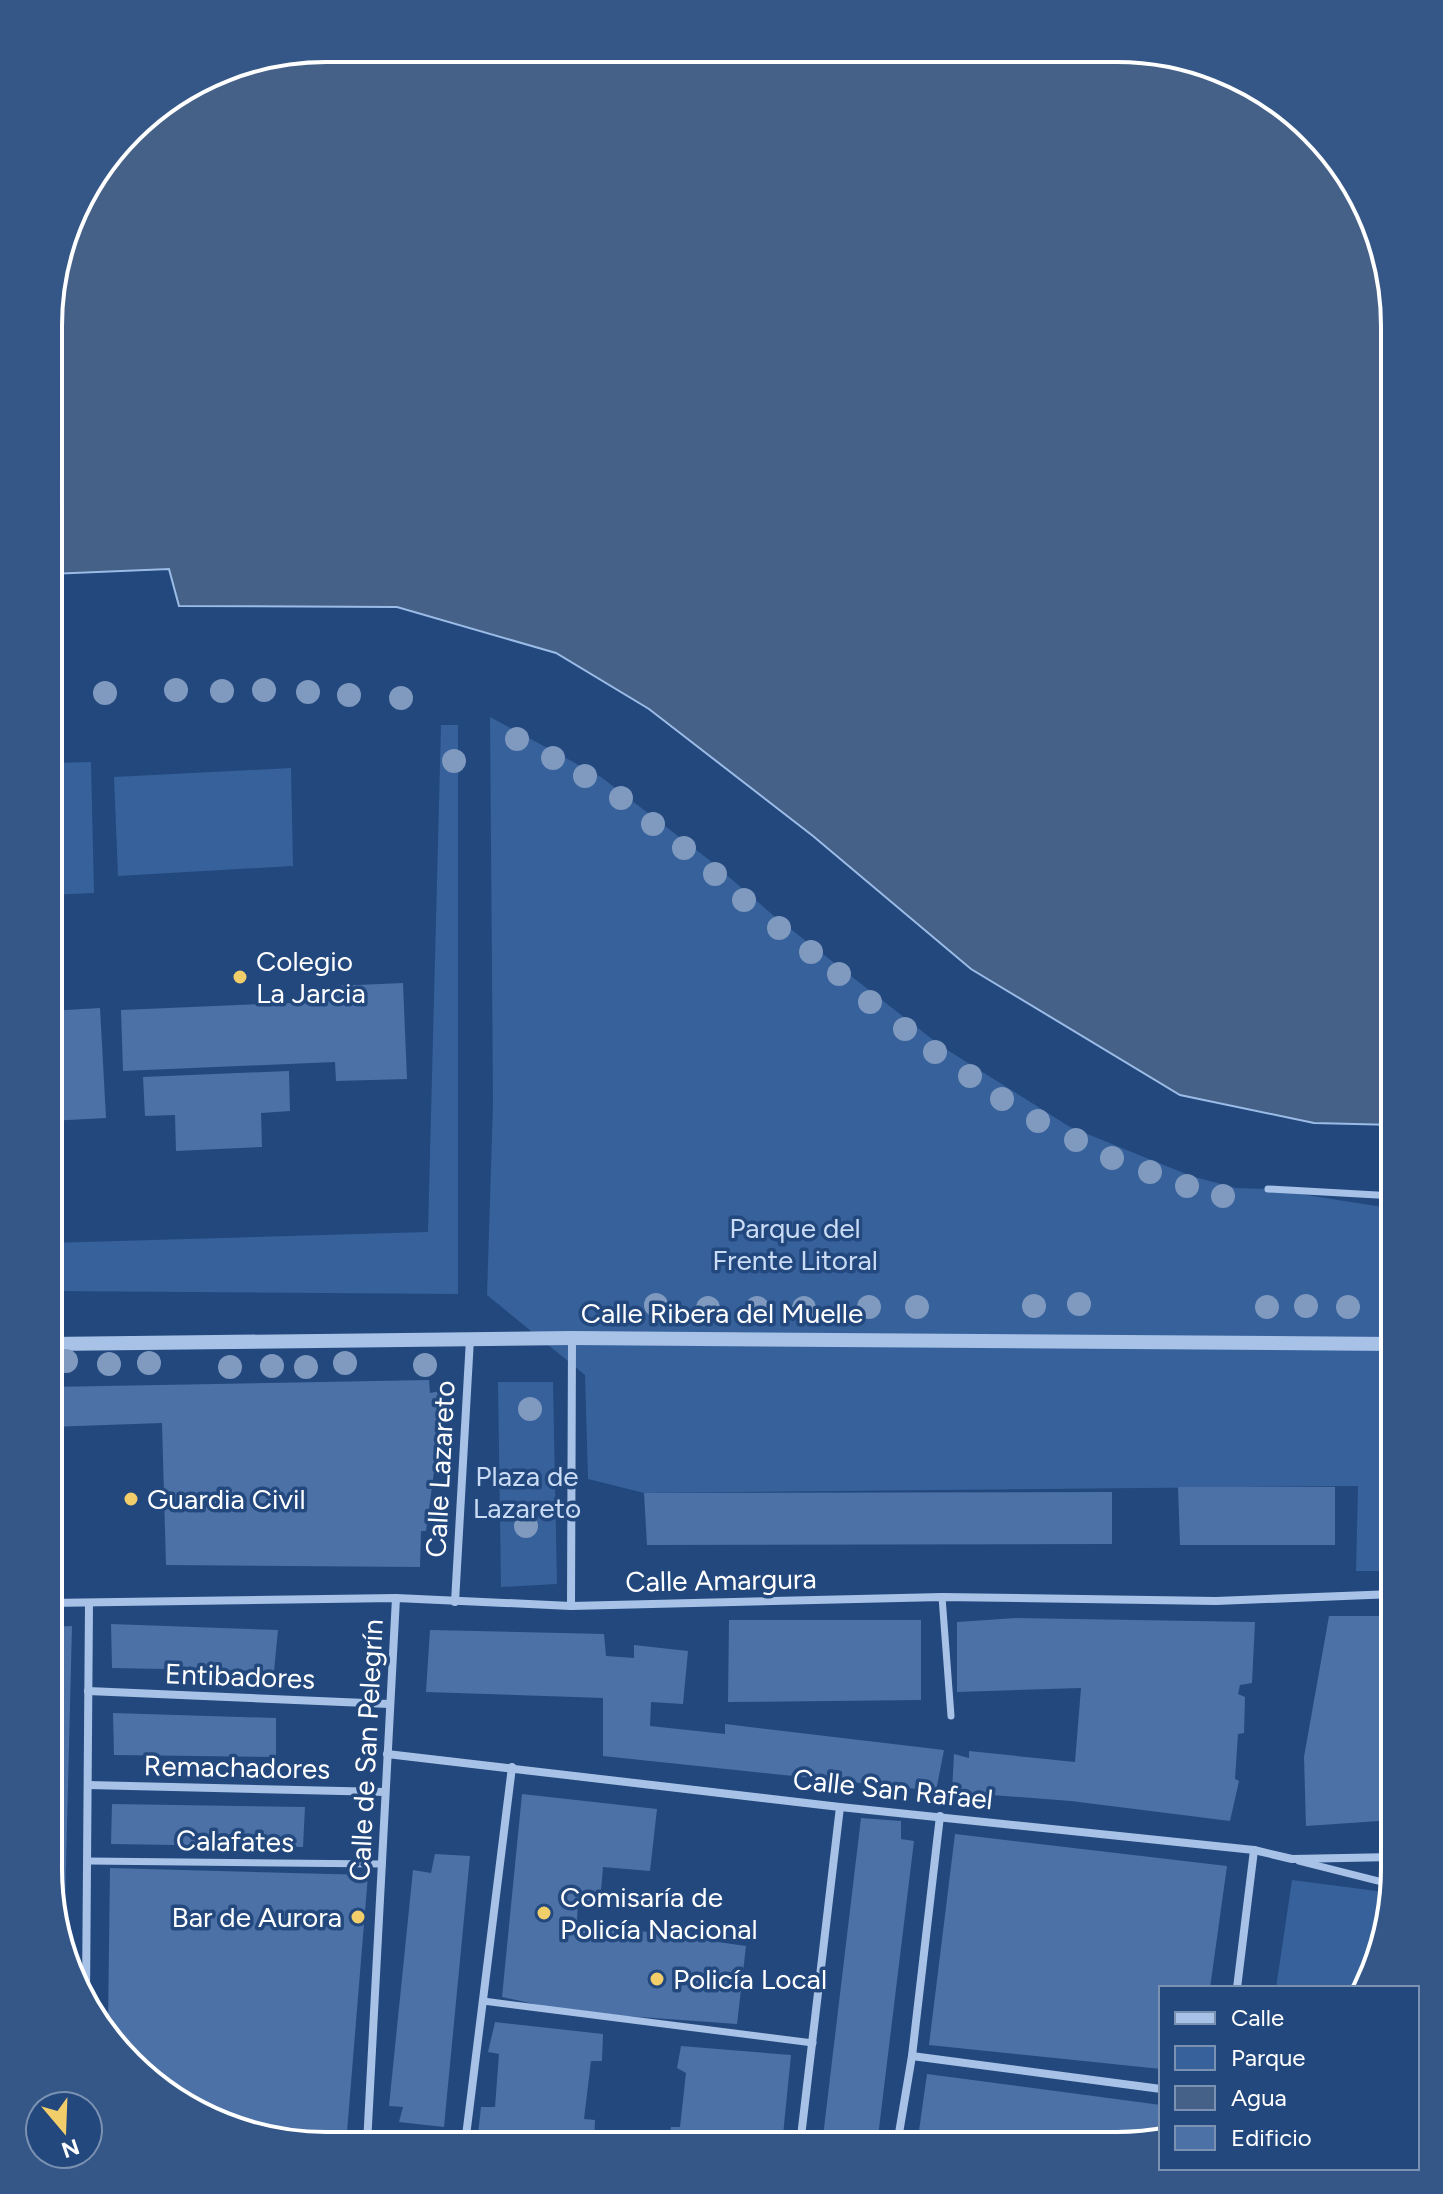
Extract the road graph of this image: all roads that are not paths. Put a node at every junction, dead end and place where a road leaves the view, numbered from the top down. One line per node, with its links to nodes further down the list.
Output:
1 (1268, 1189): 2 (street)
2 (1380, 1195)
3 (572, 1338): 4 (street, Calle Ribera del Muelle); 6 (street, Calle Ribera del Muelle); 13 (street)
4 (470, 1339): 5 (street, Calle Ribera del Muelle); 10 (street, Calle Lazareto)
5 (62, 1344)
6 (1380, 1344)
7 (1380, 1595): 8 (street, Calle Amargura)
8 (942, 1597): 13 (street, Calle Amargura); 16 (street)
9 (396, 1598): 10 (street, Calle Amargura); 12 (street, Calle Amargura); 15 (street, Calle de San Pelegrín)
10 (455, 1602): 13 (street, Calle Amargura)
11 (62, 1603): 12 (street, Calle Amargura)
12 (89, 1603): 14 (street)
13 (571, 1606)
14 (88, 1691): 15 (street, Entibadores); 19 (street)
15 (389, 1704): 17 (street, Calle de San Pelegrín)
16 (951, 1716)
17 (387, 1754): 18 (street, Calle San Rafael); 20 (street, Calle de San Pelegrín)
18 (512, 1767): 21 (street, Calle San Rafael); 31 (street)
19 (88, 1785): 20 (street, Remachadores); 26 (street)
20 (385, 1792): 27 (street, Calle de San Pelegrín)
21 (840, 1807): 22 (street, Calle San Rafael); 32 (street)
22 (940, 1816): 23 (street, Calle San Rafael); 33 (street)
23 (1254, 1850): 25 (street, Calle San Rafael); 30 (street)
24 (1380, 1857): 25 (street, Calle San Rafael)
25 (1292, 1859): 28 (street)
26 (88, 1861): 27 (street, Calafates); 29 (street)
27 (382, 1864): 35 (street, Calle de San Pelegrín)
28 (1380, 1881)
29 (86, 1978)
30 (1237, 1986)
31 (483, 2001): 32 (street); 36 (street)
32 (813, 2043): 37 (street)
33 (912, 2056): 34 (street); 38 (street)
34 (1159, 2089)
35 (368, 2132)
36 (467, 2132)
37 (802, 2132)
38 (899, 2132)

